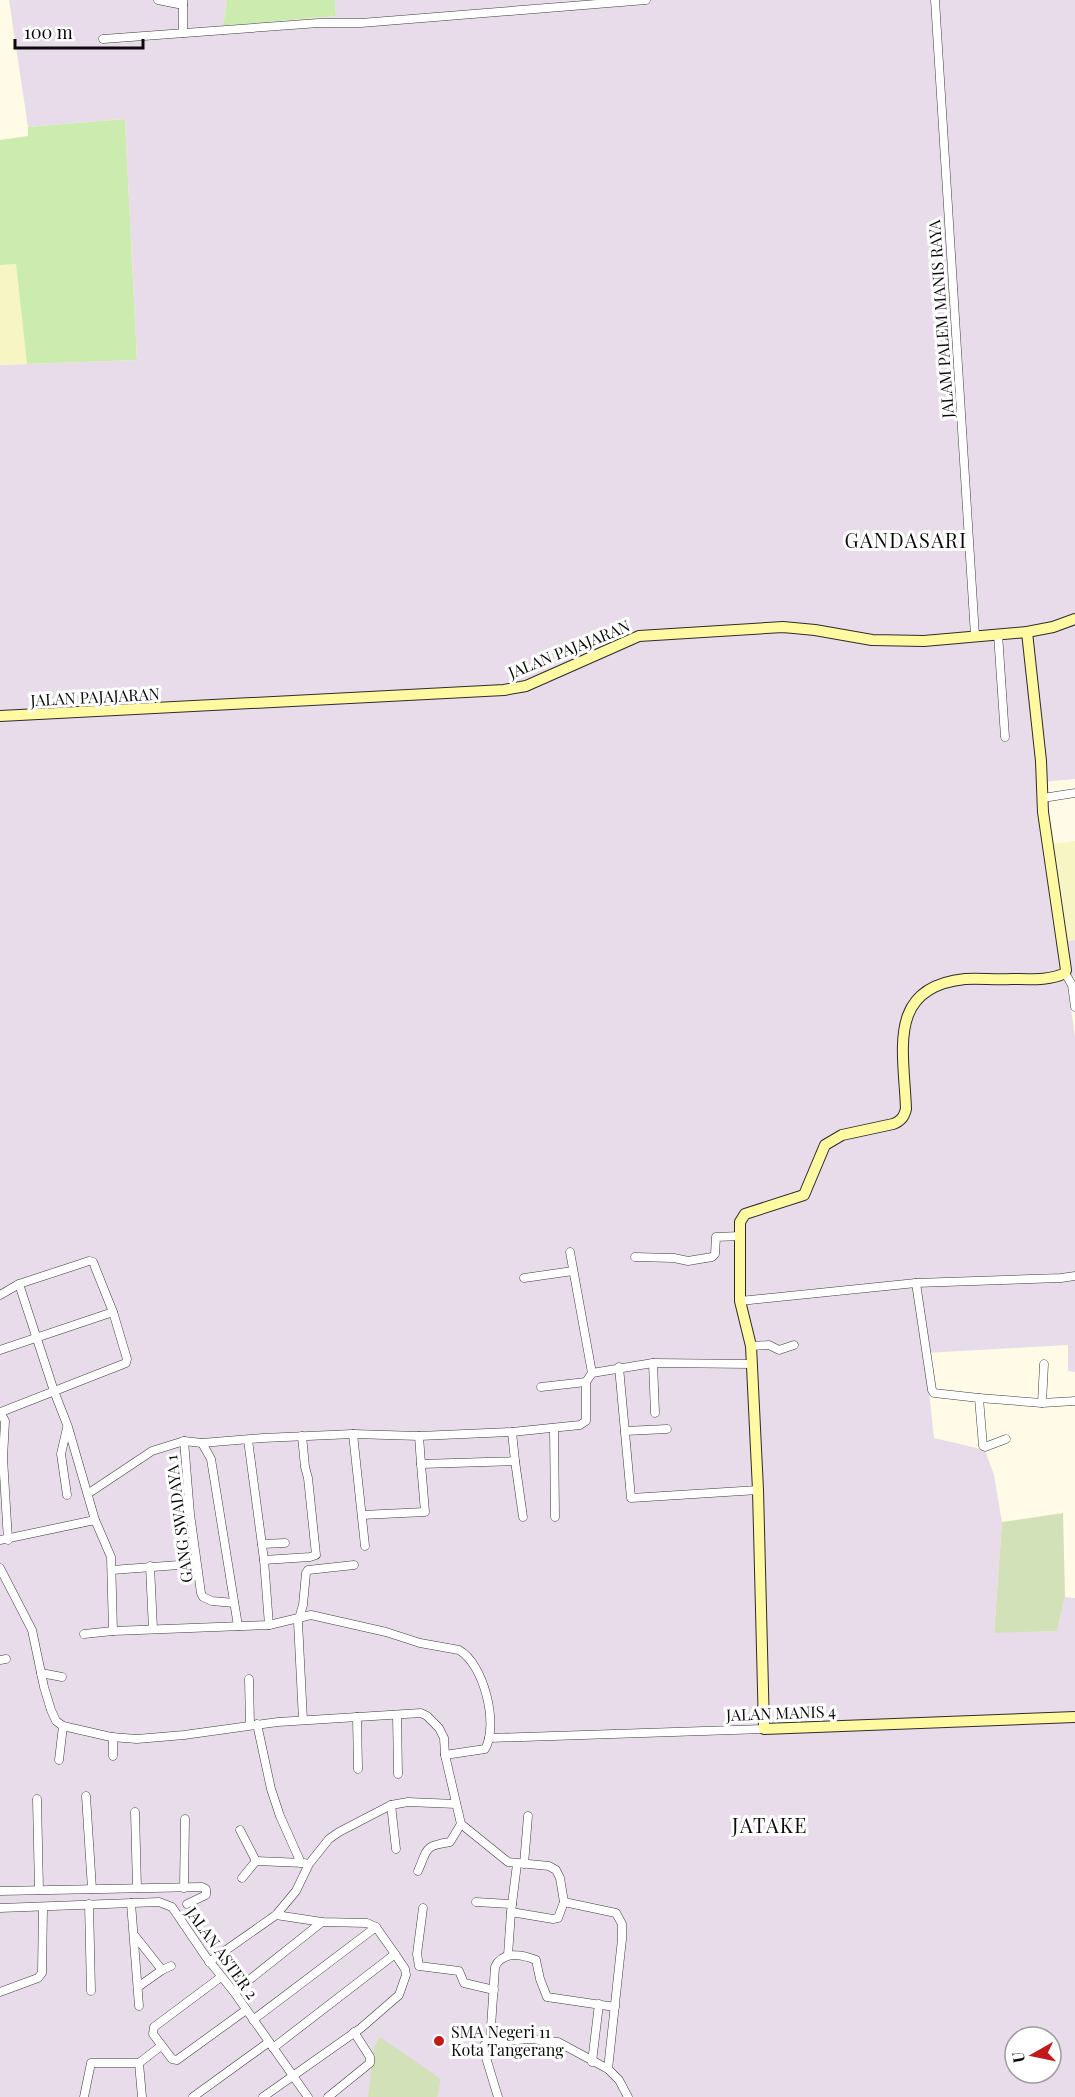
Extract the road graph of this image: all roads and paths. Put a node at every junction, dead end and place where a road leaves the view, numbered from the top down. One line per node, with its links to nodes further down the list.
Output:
1 (158, 0): 4 (street)
2 (646, 0): 5 (street)
3 (935, 0): 10 (street, JALAM PALEM MANIS RAYA)
4 (183, 3): 5 (street)
5 (183, 33): 6 (street)
6 (104, 39)
7 (1075, 619): 8 (street, JALAN PAJAJARAN)
8 (1027, 632): 9 (street, JALAN PAJAJARAN); 14 (street)
9 (998, 634): 10 (street, JALAN PAJAJARAN); 12 (street)
10 (975, 636): 11 (street, JALAN PAJAJARAN)
11 (0, 716)
12 (1005, 737)
13 (1075, 793): 14 (street)
14 (1042, 798): 15 (street)
15 (1065, 973): 16 (street); 18 (street)
16 (1074, 985): 17 (street)
17 (1075, 1007)
18 (740, 1236): 20 (street); 27 (street)
19 (570, 1252): 21 (street)
20 (635, 1257)
21 (573, 1271): 23 (street); 37 (street)
22 (1075, 1276): 24 (street)
23 (524, 1278)
24 (916, 1283): 27 (street); 41 (street)
25 (19, 1284): 26 (street); 28 (street); 29 (street)
26 (0, 1295)
27 (740, 1301): 31 (street)
28 (113, 1312): 29 (street); 40 (street)
29 (38, 1338): 32 (street); 40 (street)
30 (794, 1345): 31 (street)
31 (751, 1346): 34 (street)
32 (0, 1350)
33 (653, 1363): 34 (street); 36 (street); 45 (street)
34 (752, 1364): 60 (street)
35 (1044, 1364): 43 (street)
36 (619, 1367): 37 (street); 49 (street)
37 (592, 1373): 38 (street)
38 (586, 1382): 39 (street); 47 (street)
39 (540, 1388)
40 (54, 1391): 44 (street); 46 (street)
41 (979, 1398): 43 (street); 54 (street)
42 (1075, 1401): 43 (street)
43 (1042, 1403)
44 (1, 1412): 67 (street)
45 (655, 1413)
46 (68, 1427): 61 (street); 62 (street)
47 (554, 1428): 50 (street); 65 (street)
48 (668, 1429): 49 (street)
49 (625, 1431): 60 (street)
50 (512, 1432): 53 (street); 58 (street)
51 (353, 1434): 52 (street); 53 (street); 63 (street)
52 (302, 1436): 55 (street); 71 (street)
53 (419, 1436): 59 (street)
54 (1006, 1439)
55 (249, 1440): 57 (street); 68 (street)
56 (184, 1441): 57 (street); 61 (street); 77 (street, GANG SWADAYA 1)
57 (202, 1443): 77 (street)
58 (515, 1461): 59 (street); 64 (street)
59 (421, 1464): 63 (street)
60 (758, 1490): 93 (street)
61 (89, 1493): 66 (street)
62 (67, 1495)
63 (362, 1515): 70 (street)
64 (523, 1517)
65 (555, 1517)
66 (95, 1520): 67 (street); 76 (street)
67 (4, 1540)
68 (262, 1544): 69 (street); 71 (street)
69 (285, 1544)
70 (365, 1546)
71 (264, 1560): 79 (street)
72 (178, 1565): 74 (street)
73 (354, 1565): 78 (street)
74 (150, 1566): 76 (street); 81 (street)
75 (0, 1568): 84 (street)
76 (112, 1570): 82 (street)
77 (234, 1603): 80 (street)
78 (299, 1620): 79 (street); 90 (street); 95 (street)
79 (268, 1625): 80 (street)
80 (238, 1626): 81 (street)
81 (153, 1629): 82 (street)
82 (113, 1631): 83 (street)
83 (84, 1634)
84 (41, 1673): 85 (street); 92 (street)
85 (62, 1677)
86 (249, 1679): 91 (street)
87 (397, 1715): 88 (street); 96 (street); 100 (street)
88 (357, 1717): 90 (street); 99 (street)
89 (1075, 1717): 93 (street, JALAN MANIS 4)
90 (303, 1720): 91 (street)
91 (254, 1725): 94 (street); 112 (street)
92 (63, 1726): 94 (street); 98 (street)
93 (764, 1729): 95 (street, JALAN MANIS 4)
94 (113, 1737): 97 (street)
95 (489, 1738): 96 (street)
96 (445, 1755): 103 (street)
97 (113, 1756)
98 (59, 1760)
99 (358, 1769)
100 (399, 1774)
101 (86, 1796): 118 (street)
102 (37, 1799): 119 (street)
103 (456, 1804): 104 (street); 108 (street)
104 (391, 1805): 110 (street); 112 (street)
105 (135, 1812): 116 (street)
106 (528, 1816): 113 (street)
107 (185, 1819): 117 (street)
108 (460, 1824): 113 (street); 114 (street)
109 (240, 1830): 111 (street)
110 (396, 1849)
111 (256, 1861): 112 (street); 115 (street)
112 (305, 1863): 130 (street)
113 (521, 1864): 122 (street); 129 (street)
114 (418, 1871)
115 (242, 1878)
116 (137, 1888): 117 (street); 118 (street)
117 (184, 1888): 125 (street)
118 (92, 1889): 119 (street)
119 (39, 1890): 120 (street)
120 (0, 1891)
121 (476, 1902): 129 (street)
122 (564, 1902): 129 (street); 147 (street)
123 (131, 1903): 124 (street, JALAN ASTER 2); 133 (street); 136 (street, JALAN ASTER 2)
124 (89, 1904): 127 (street, JALAN ASTER 2); 142 (street)
125 (187, 1904)
126 (0, 1908): 127 (street, JALAN ASTER 2)
127 (43, 1908): 143 (street)
128 (423, 1908): 141 (street)
129 (511, 1908): 134 (street)
130 (276, 1916): 131 (street); 136 (street)
131 (322, 1922): 132 (street); 144 (street)
132 (376, 1927): 135 (street); 149 (street)
133 (134, 1934): 138 (street); 140 (street)
134 (508, 1955): 141 (street); 145 (street)
135 (393, 1956): 150 (street); 152 (street)
136 (209, 1962): 139 (street, JALAN ASTER 2)
137 (171, 1966): 138 (street)
138 (162, 1970): 140 (street)
139 (221, 1977): 144 (street, JALAN ASTER 2); 153 (street)
140 (138, 1987): 146 (street)
141 (494, 1990): 151 (street)
142 (91, 1991)
143 (0, 1992)
144 (234, 1992): 148 (street, JALAN ASTER 2)
145 (599, 2004): 147 (street); 154 (street)
146 (139, 2006)
147 (615, 2007): 156 (street)
148 (246, 2010): 149 (street, JALAN ASTER 2); 153 (street)
149 (253, 2020): 152 (street, JALAN ASTER 2)
150 (354, 2032): 157 (street); 163 (street)
151 (490, 2042): 154 (street); 164 (street)
152 (271, 2045): 157 (street, JALAN ASTER 2); 160 (street)
153 (161, 2046): 155 (street)
154 (592, 2062): 156 (street)
155 (139, 2063): 158 (street); 159 (street)
156 (608, 2069): 165 (street)
157 (293, 2075): 161 (street); 162 (street, JALAN ASTER 2)
158 (84, 2097)
159 (142, 2097)
160 (193, 2097)
161 (263, 2097)
162 (308, 2097)
163 (328, 2097)
164 (498, 2097)
165 (628, 2097)

